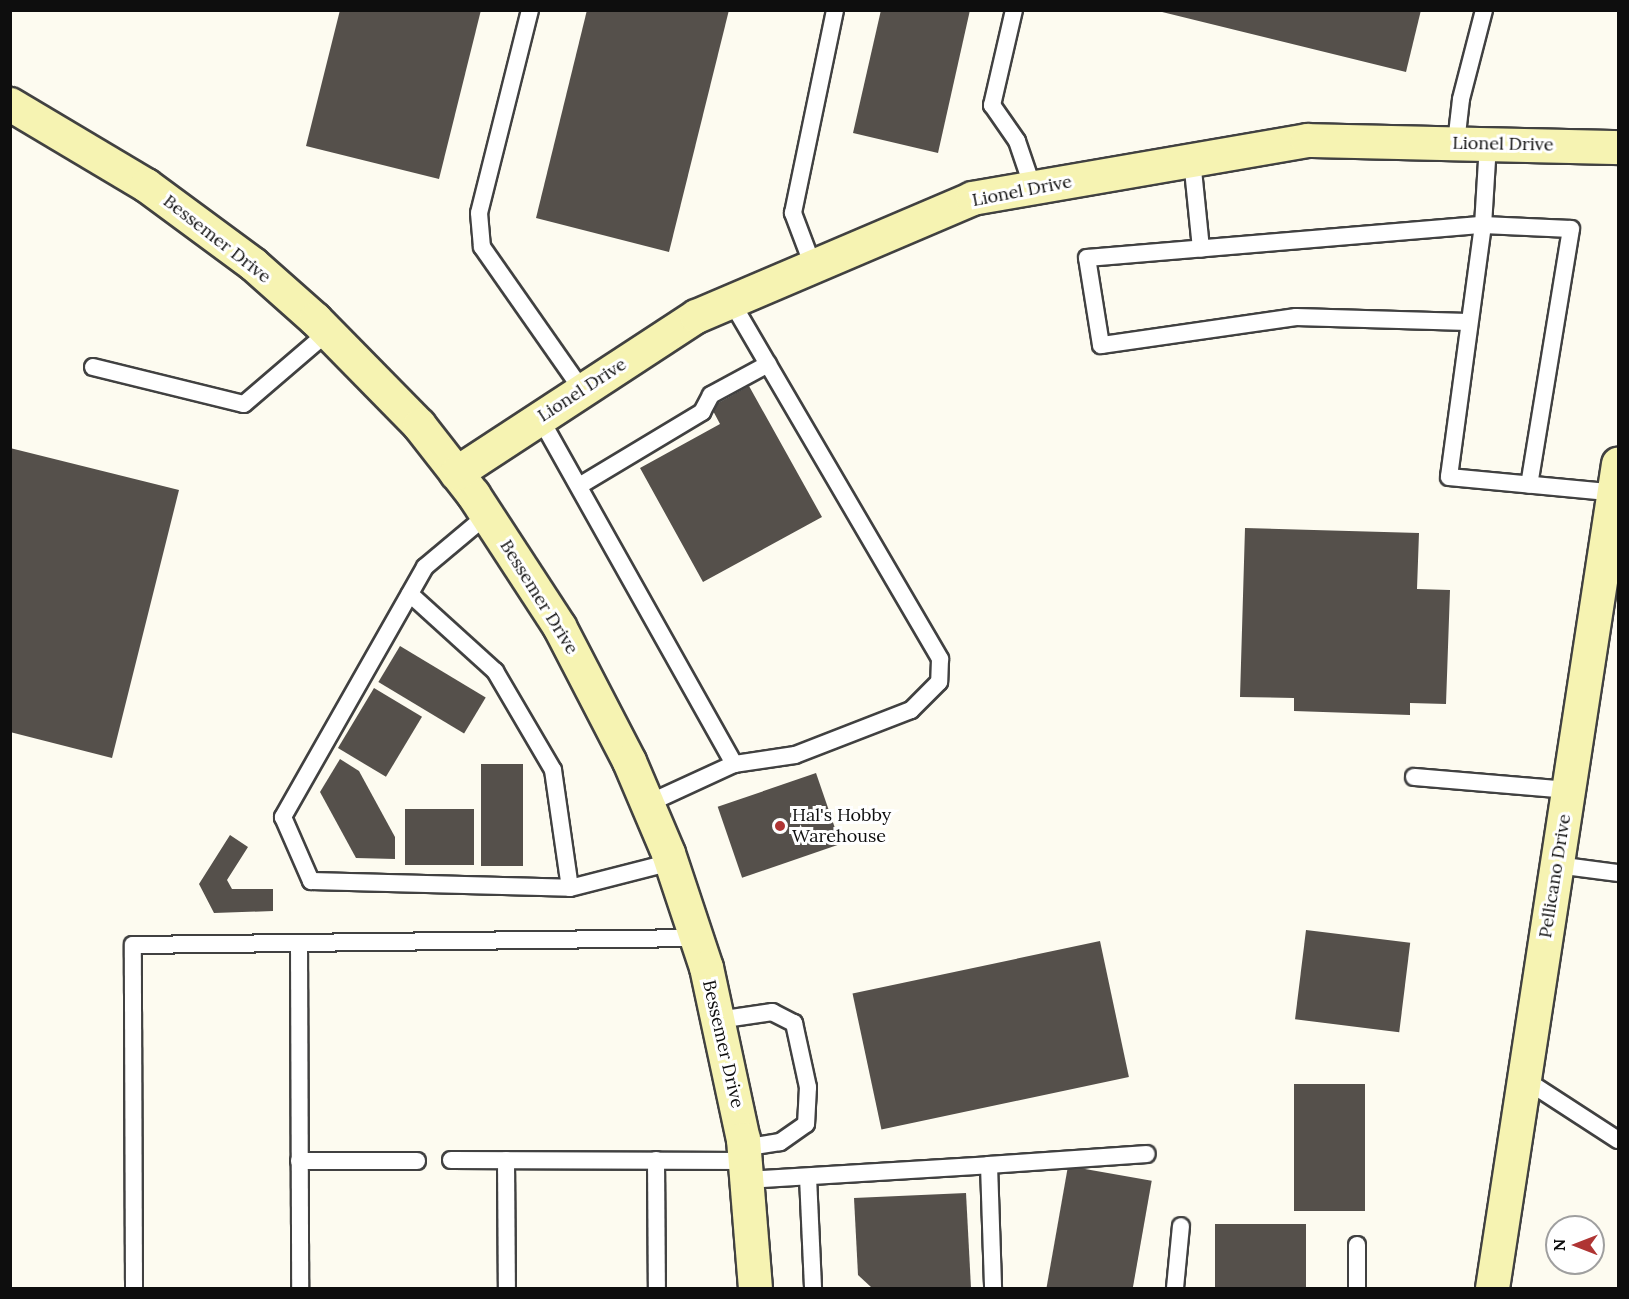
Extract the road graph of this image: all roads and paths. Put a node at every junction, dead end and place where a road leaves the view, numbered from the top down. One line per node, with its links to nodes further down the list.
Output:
1 (530, 10): 19 (lane)
2 (835, 10): 13 (lane)
3 (1014, 10): 10 (lane)
4 (1485, 10): 6 (lane)
5 (10, 104): 16 (street, Bessemer Drive)
6 (1456, 143): 7 (street, Lionel Drive); 9 (street, Lionel Drive)
7 (1488, 144): 8 (street, Lionel Drive); 11 (lane)
8 (1618, 147)
9 (1192, 160): 10 (street, Lionel Drive); 12 (lane)
10 (1033, 188): 13 (street, Lionel Drive)
11 (1483, 225): 12 (lane); 15 (lane); 23 (lane)
12 (1200, 249): 15 (lane)
13 (813, 266): 14 (street, Lionel Drive)
14 (731, 301): 17 (lane); 19 (street, Lionel Drive)
15 (1468, 322): 23 (lane)
16 (328, 332): 18 (lane); 21 (street, Bessemer Drive)
17 (768, 364): 24 (lane); 27 (lane)
18 (93, 367)
19 (582, 390): 20 (street, Lionel Drive)
20 (540, 418): 21 (street, Lionel Drive); 24 (lane)
21 (456, 473): 25 (street, Bessemer Drive)
22 (1617, 483): 23 (lane); 29 (street, Pellicano Drive)
23 (1529, 485)
24 (579, 486): 27 (lane)
25 (487, 515): 26 (lane); 30 (street, Bessemer Drive)
26 (410, 594): 34 (lane); 34 (lane)
27 (734, 764): 30 (lane)
28 (1414, 777): 29 (lane)
29 (1569, 790): 32 (street, Pellicano Drive)
30 (647, 804): 31 (street, Bessemer Drive)
31 (671, 862): 34 (lane); 35 (street, Bessemer Drive)
32 (1557, 865): 33 (lane); 38 (street, Pellicano Drive)
33 (1618, 873)
34 (570, 888)
35 (696, 938): 36 (lane); 37 (street, Bessemer Drive)
36 (299, 943): 44 (lane); 51 (lane)
37 (718, 1020): 46 (street, Bessemer Drive); 46 (lane)
38 (1524, 1079): 39 (lane); 60 (street, Pellicano Drive)
39 (1618, 1140)
40 (1147, 1154): 47 (lane)
41 (451, 1160): 42 (lane)
42 (506, 1160): 43 (lane); 53 (lane)
43 (657, 1160): 46 (lane); 54 (lane)
44 (300, 1161): 45 (lane); 52 (lane)
45 (417, 1161)
46 (745, 1163): 48 (lane); 55 (street, Bessemer Drive)
47 (989, 1165): 48 (lane); 57 (lane)
48 (808, 1177): 56 (lane)
49 (1181, 1226): 58 (lane)
50 (1358, 1245): 59 (lane)
51 (134, 1288)
52 (300, 1288)
53 (507, 1288)
54 (657, 1288)
55 (755, 1288)
56 (813, 1288)
57 (993, 1288)
58 (1175, 1288)
59 (1358, 1288)
60 (1492, 1288)

